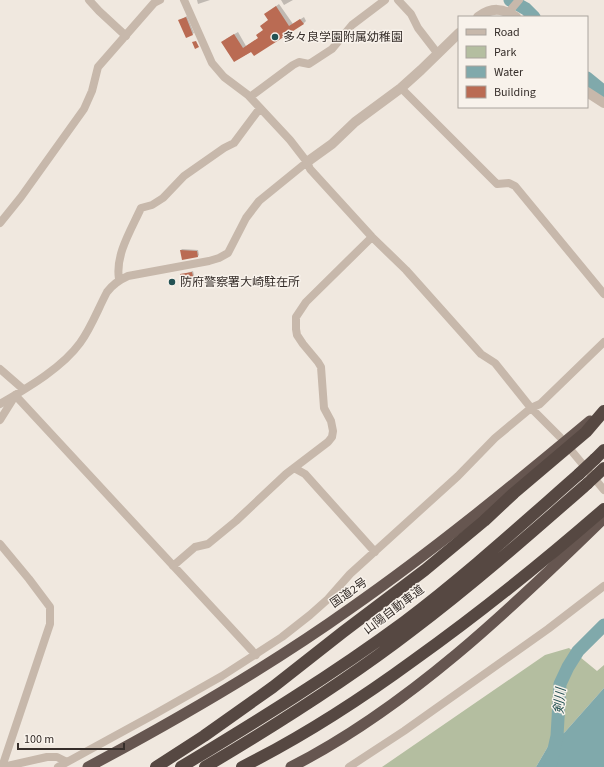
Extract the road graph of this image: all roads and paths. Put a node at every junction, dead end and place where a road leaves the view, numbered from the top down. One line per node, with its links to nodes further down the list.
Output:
1 (89, 0): 10 (street)
2 (160, 0): 10 (street)
3 (184, 0): 14 (street)
4 (385, 0): 14 (street)
5 (398, 0): 11 (street)
6 (519, 0): 7 (street)
7 (511, 13): 8 (street)
8 (480, 16)
9 (458, 34): 11 (street)
10 (126, 36): 18 (street)
11 (438, 54): 12 (street)
12 (401, 88): 17 (street); 21 (street)
13 (588, 93): 15 (street)
14 (250, 97): 16 (street)
15 (604, 103)
16 (260, 108): 17 (street); 20 (street)
17 (307, 162): 19 (street); 20 (street)
18 (0, 223)
19 (372, 237): 27 (street); 33 (street)
20 (119, 279): 24 (street)
21 (604, 294)
22 (604, 342): 27 (street)
23 (0, 369): 24 (street)
24 (24, 389): 25 (street)
25 (15, 395): 26 (street); 29 (street); 40 (street)
26 (0, 404)
27 (531, 408): 30 (street); 39 (street)
28 (604, 410): 47 (highway, 国道2号); 48 (highway)
29 (0, 420)
30 (560, 437)
31 (570, 449): 35 (street)
32 (600, 454): 42 (highway, 山陽自動車道, bridge)
33 (294, 468): 39 (street); 40 (street)
34 (604, 468): 42 (highway, 山陽自動車道, bridge)
35 (604, 490)
36 (604, 509): 51 (highway)
37 (604, 518): 52 (highway)
38 (0, 544): 45 (street)
39 (375, 552): 43 (street)
40 (173, 566): 43 (street)
41 (604, 586): 53 (street)
42 (451, 592): 49 (highway, 山陽自動車道); 50 (highway, 山陽自動車道)
43 (256, 655): 44 (street)
44 (67, 762): 45 (street); 46 (street)
45 (3, 767)
46 (58, 767)
47 (88, 767)
48 (156, 767)
49 (181, 767)
50 (205, 767)
51 (242, 767)
52 (291, 767)
53 (350, 767)

